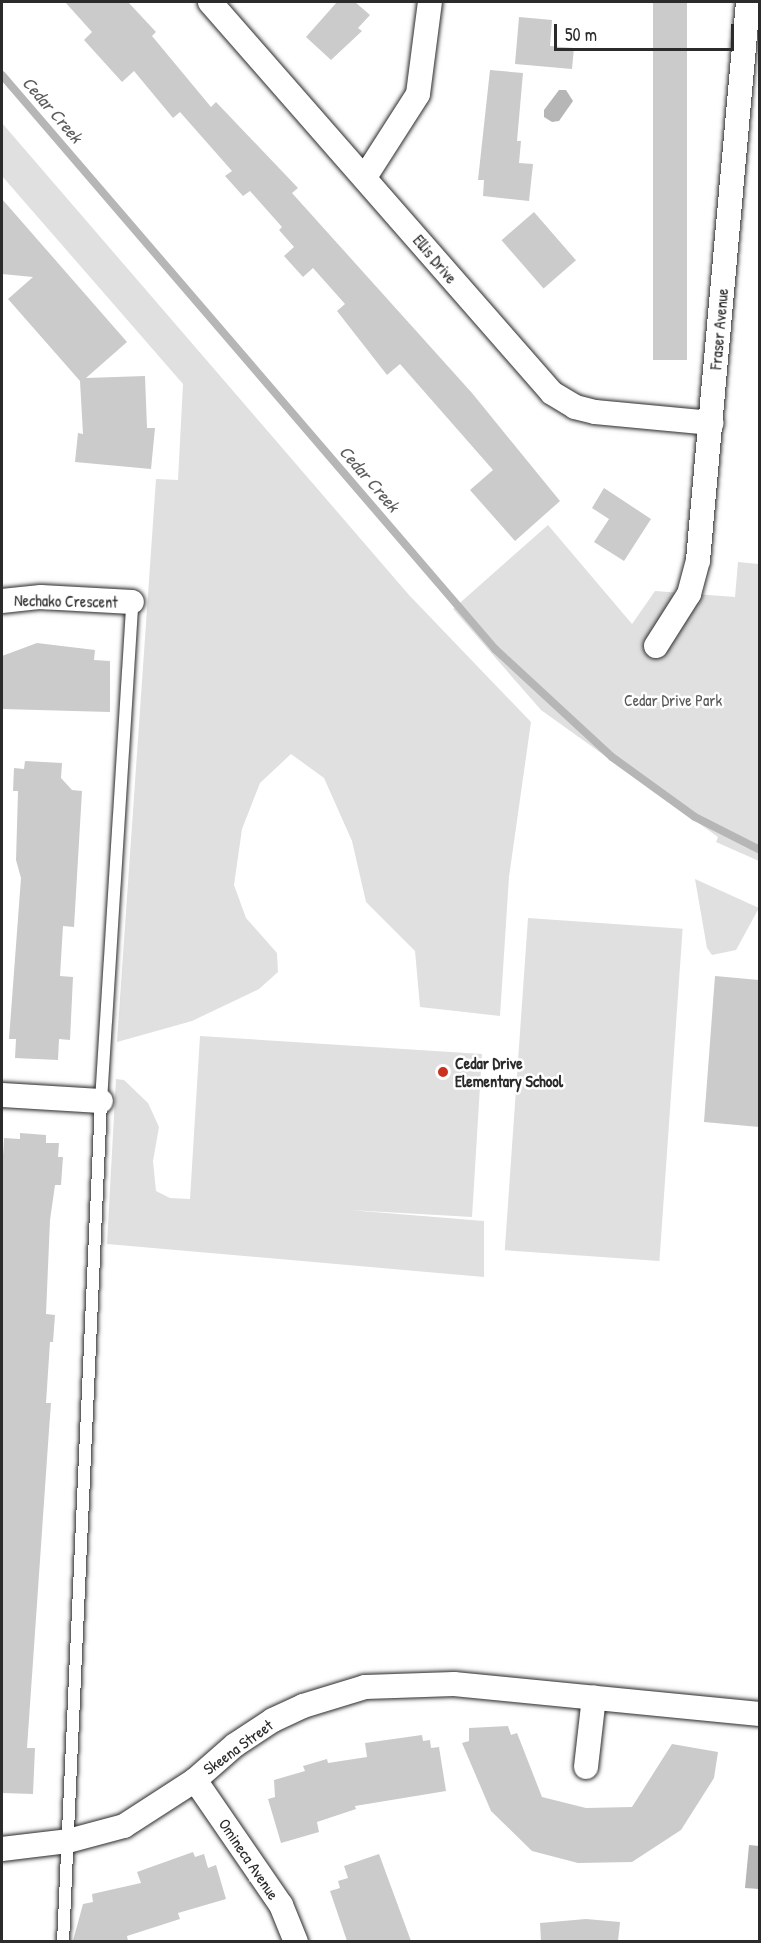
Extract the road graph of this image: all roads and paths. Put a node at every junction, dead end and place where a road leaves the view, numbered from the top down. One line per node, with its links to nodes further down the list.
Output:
1 (210, 2): 4 (street, Ellis Drive)
2 (430, 2): 4 (street)
3 (748, 2): 5 (street, Fraser Avenue)
4 (365, 177): 5 (street, Ellis Drive)
5 (711, 423): 8 (street, Fraser Avenue)
6 (2, 601): 7 (street, Nechako Crescent)
7 (132, 602): 10 (lane)
8 (656, 646)
9 (2, 1095): 10 (street)
10 (101, 1101): 15 (lane)
11 (594, 1698): 12 (street, Skeena Street); 13 (street); 14 (street, Skeena Street)
12 (759, 1714)
13 (586, 1767)
14 (195, 1780): 15 (street, Skeena Street); 18 (street, Omineca Avenue)
15 (68, 1841): 16 (street, Skeena Street); 17 (lane)
16 (2, 1849)
17 (63, 1941)
18 (296, 1941)

